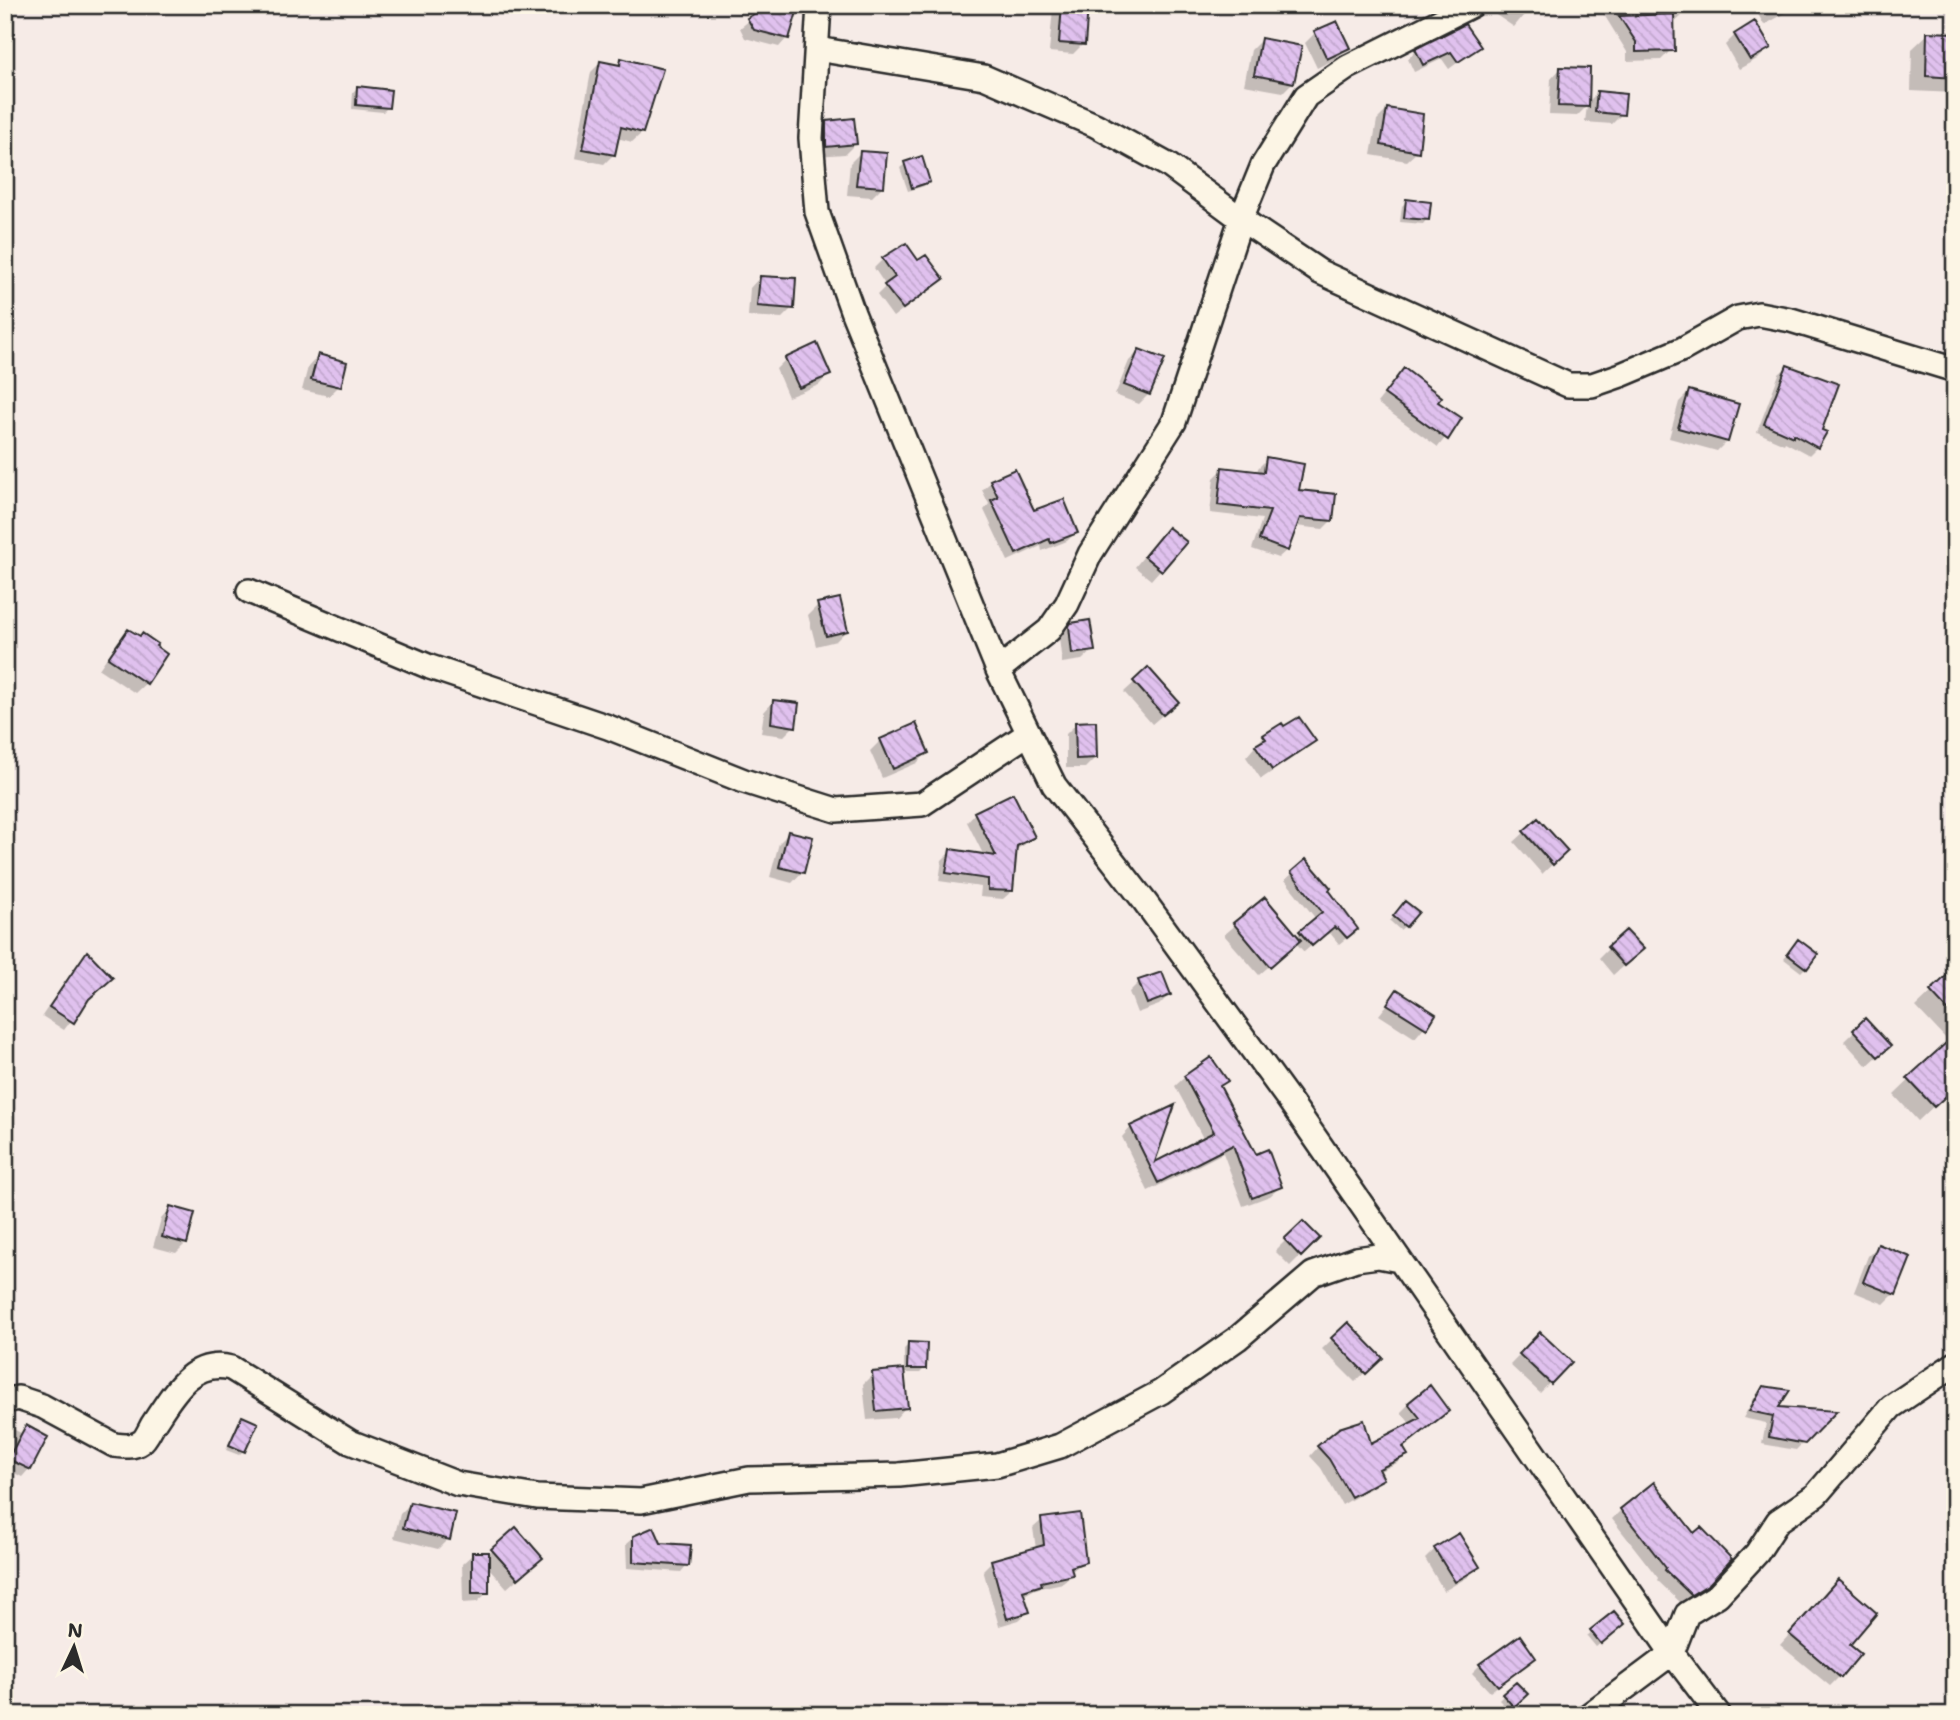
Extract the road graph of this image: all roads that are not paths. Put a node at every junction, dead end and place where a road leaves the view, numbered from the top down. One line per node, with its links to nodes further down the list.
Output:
1 (819, 5): 3 (street)
2 (1472, 5): 4 (street)
3 (817, 49): 4 (street); 7 (street)
4 (1241, 219): 5 (street); 7 (street)
5 (1955, 370)
6 (248, 592): 8 (street)
7 (998, 670): 8 (street)
8 (1029, 733): 9 (street)
9 (1399, 1260): 11 (street); 12 (street)
10 (1955, 1364): 12 (street)
11 (5, 1401)
12 (1672, 1653): 13 (street); 14 (street)
13 (1589, 1715)
14 (1719, 1715)

